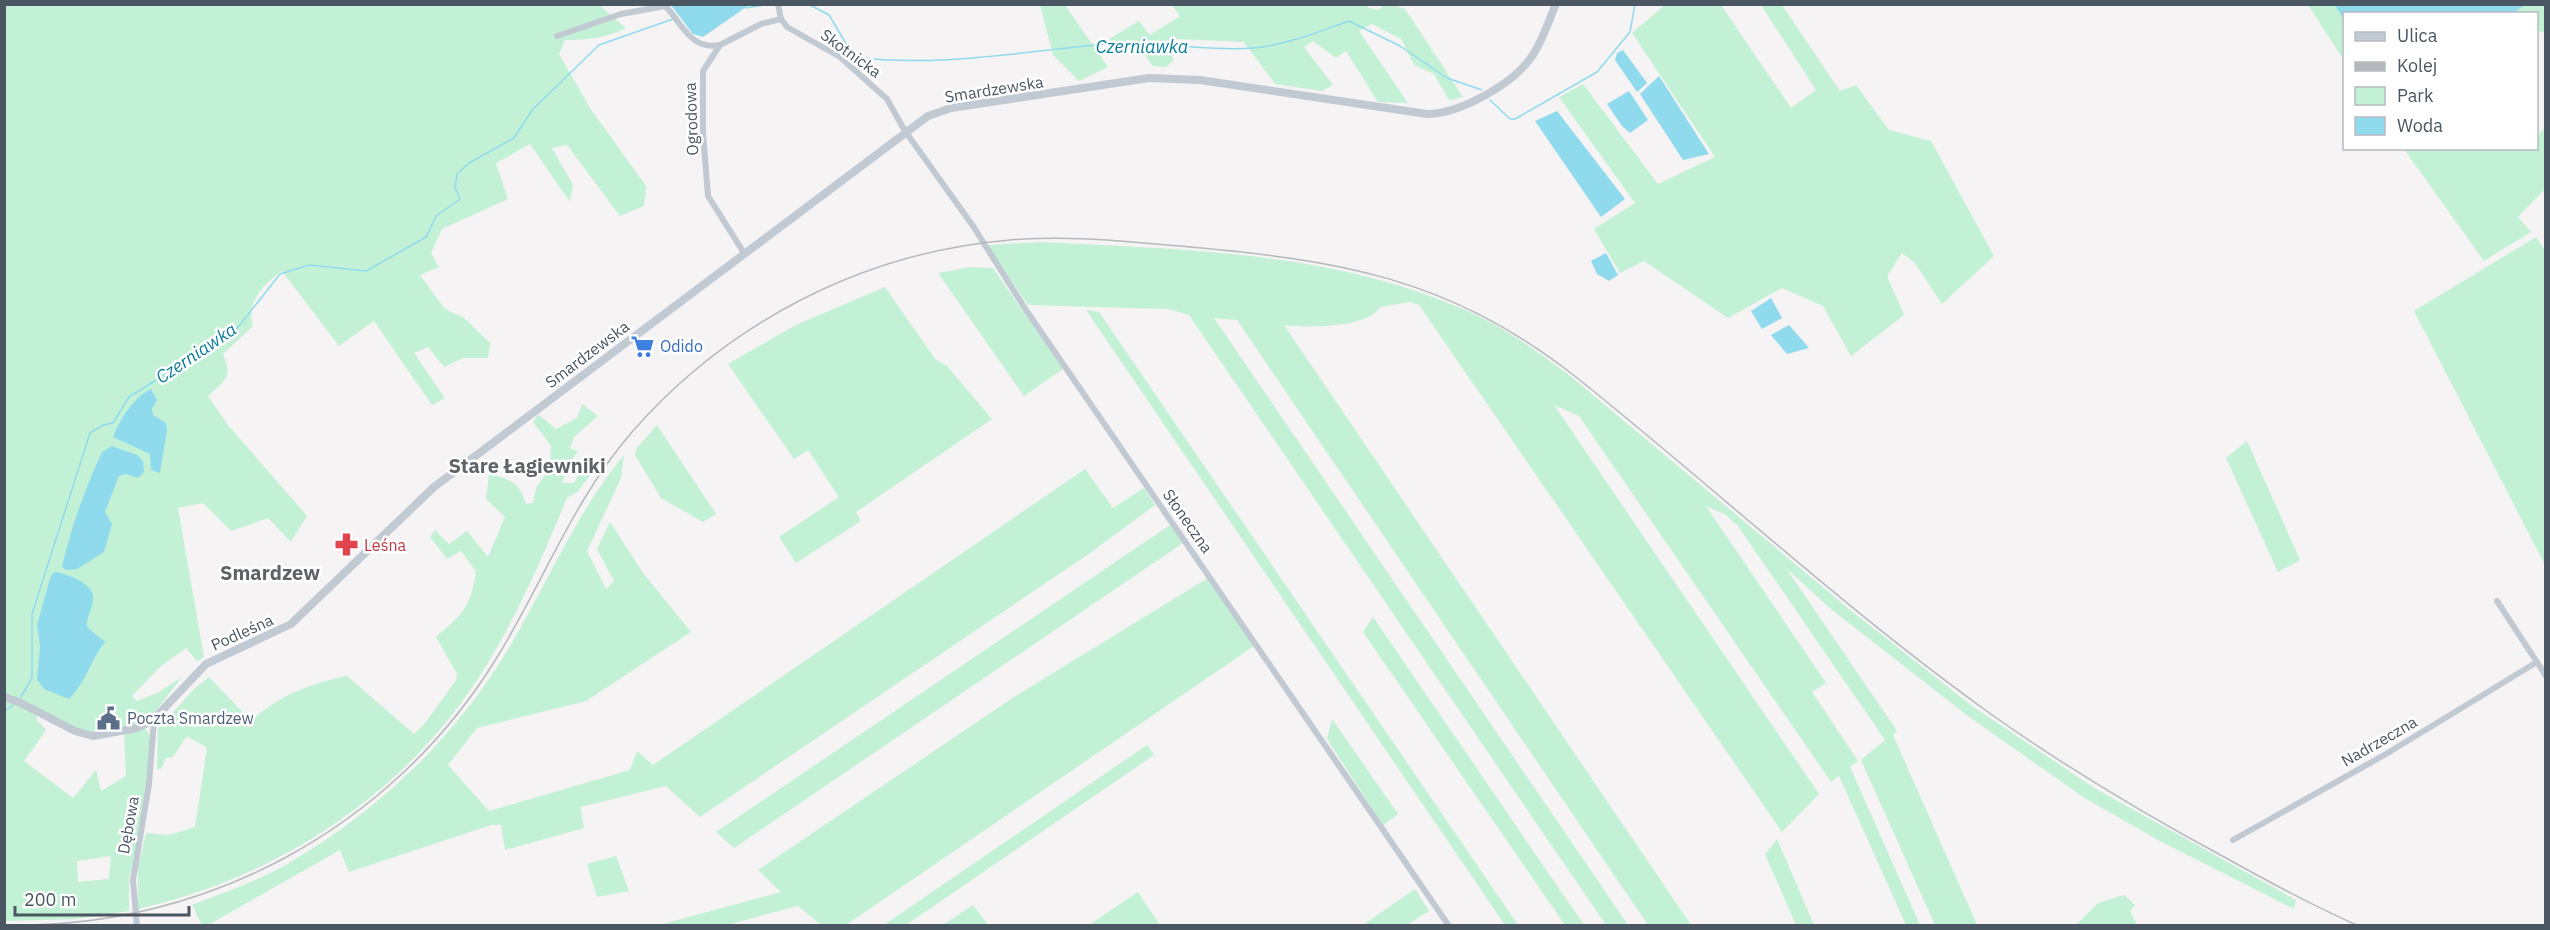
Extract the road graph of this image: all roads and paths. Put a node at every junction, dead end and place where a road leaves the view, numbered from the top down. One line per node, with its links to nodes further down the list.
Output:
1 (778, 4): 4 (street)
2 (1556, 4): 7 (street, Smardzewska)
3 (664, 5): 5 (street); 6 (street)
4 (781, 19): 6 (street, Ogrodowa); 7 (street, Skotnicka)
5 (557, 36)
6 (720, 45): 8 (street, Ogrodowa)
7 (905, 131): 8 (street, Smardzewska); 19 (street, Słoneczna)
8 (744, 253): 9 (street, Smardzewska)
9 (408, 511): 14 (street, Podleśna)
10 (2497, 601): 11 (street)
11 (2537, 662): 12 (street); 17 (street, Nadrzeczna)
12 (2546, 676)
13 (4, 697): 15 (street, Podleśna)
14 (154, 720): 15 (street, Podleśna); 16 (street, Dębowa)
15 (144, 726): 16 (street)
16 (153, 741): 18 (street, Dębowa)
17 (2233, 840)
18 (137, 926)
19 (1449, 926)

